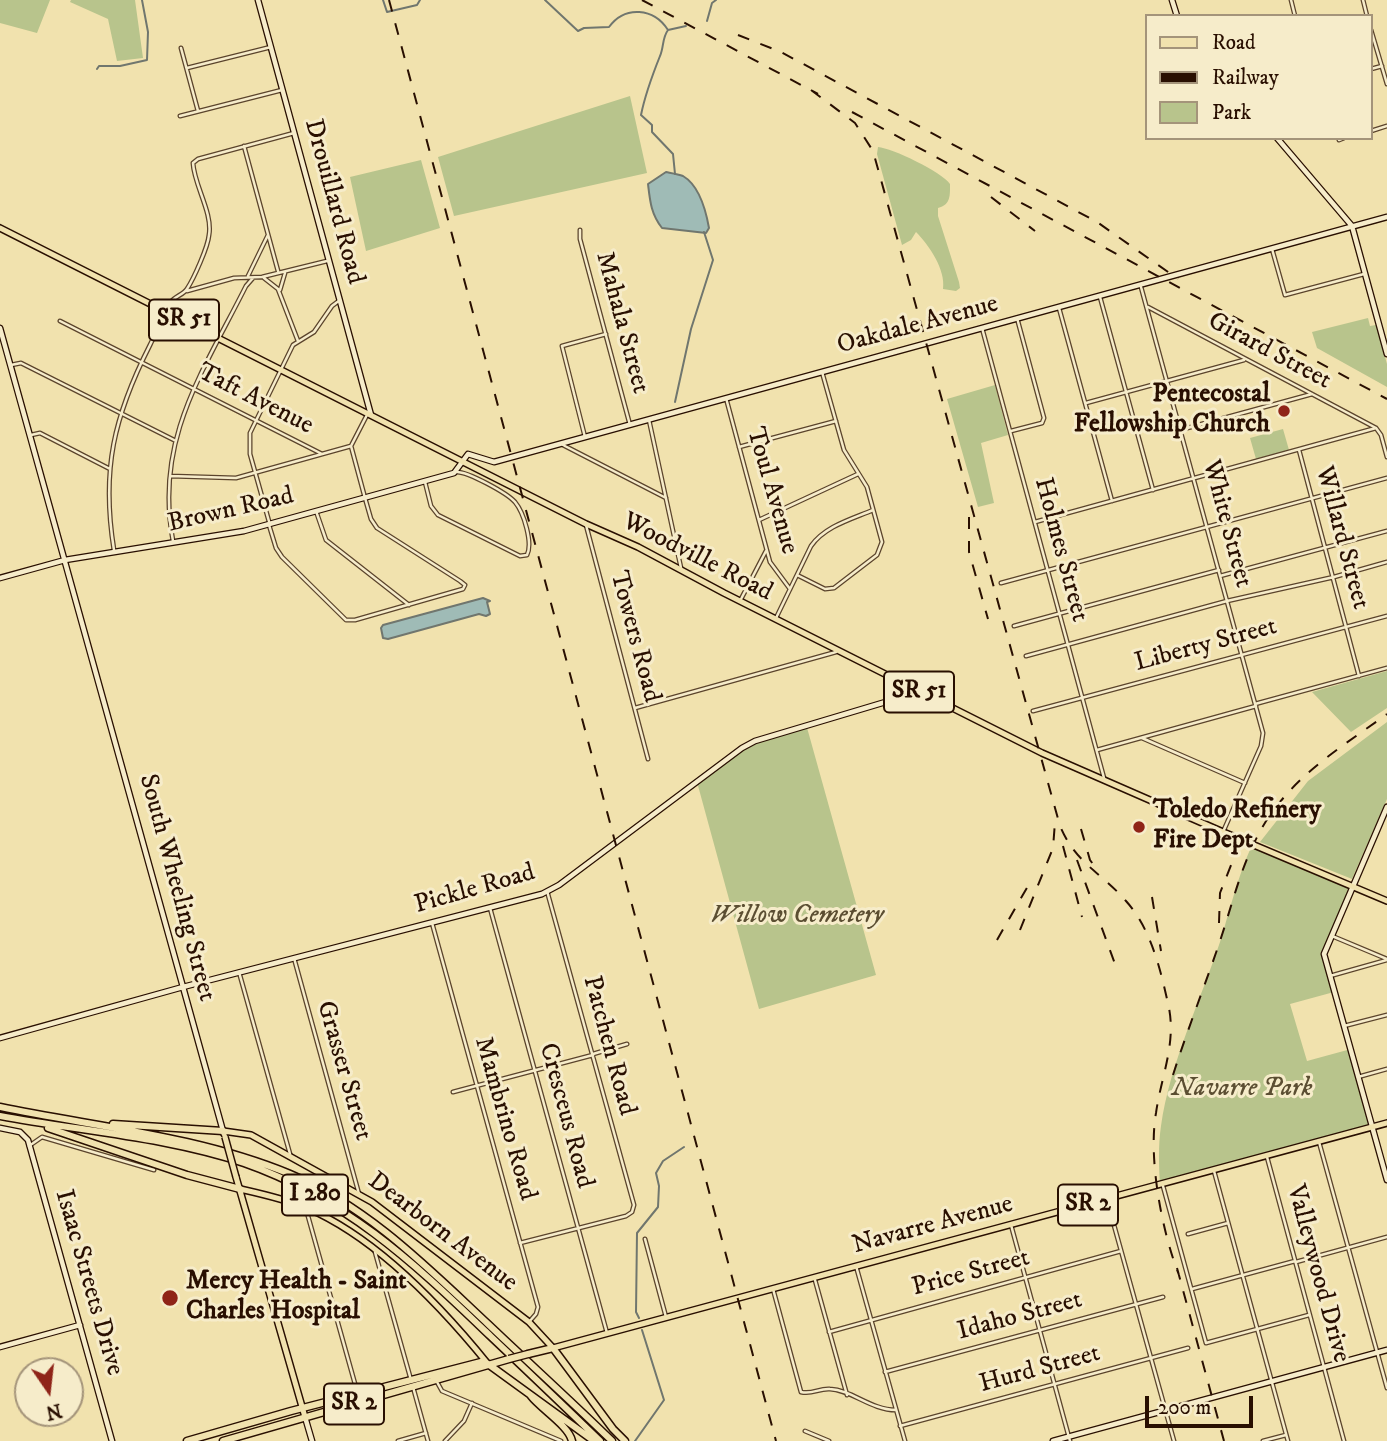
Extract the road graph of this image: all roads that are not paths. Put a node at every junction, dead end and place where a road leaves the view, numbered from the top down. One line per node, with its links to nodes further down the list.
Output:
1 (258, 0): 3 (street, Drouillard Road)
2 (1373, 37): 5 (street)
3 (271, 47): 6 (street); 9 (street, Drouillard Road)
4 (181, 48): 6 (street)
5 (1382, 66): 7 (street); 8 (street)
6 (187, 68): 10 (street)
7 (1373, 68)
8 (1387, 84)
9 (282, 90): 10 (street); 12 (street, Drouillard Road)
10 (198, 111): 11 (street)
11 (180, 116)
12 (294, 132): 14 (street); 21 (street, Drouillard Road)
13 (1279, 140): 16 (street)
14 (244, 146): 19 (street); 29 (street)
15 (1387, 217): 16 (street, Oakdale Avenue)
16 (1352, 226): 20 (street, Oakdale Avenue); 24 (street)
17 (2, 229): 35 (main road, Woodville Road / SR 51)
18 (580, 230): 41 (street, Mahala Street)
19 (268, 235): 23 (street); 25 (street)
20 (1272, 248): 24 (street); 28 (street, Oakdale Avenue)
21 (329, 260): 22 (street); 32 (street, Drouillard Road)
22 (286, 271): 23 (street); 30 (street)
23 (279, 273): 26 (street)
24 (1365, 274): 40 (street)
25 (248, 277): 27 (street); 29 (street)
26 (262, 277): 27 (street); 30 (street)
27 (253, 278): 42 (street)
28 (1140, 285): 31 (street, Oakdale Avenue); 33 (street, White Street)
29 (184, 292): 35 (street)
30 (279, 293): 43 (street)
31 (1099, 296): 34 (street, Oakdale Avenue); 52 (street)
32 (340, 300): 43 (street); 57 (street, Drouillard Road)
33 (1146, 306): 45 (street, Girard Street); 50 (street, White Street)
34 (1059, 307): 36 (street, Oakdale Avenue); 55 (street)
35 (167, 312): 42 (main road, Woodville Road / SR 51); 46 (street)
36 (1017, 318): 39 (street, Oakdale Avenue); 64 (street)
37 (60, 321): 46 (street, Taft Avenue)
38 (0, 328): 47 (street, South Wheeling Street)
39 (982, 328): 49 (street, Oakdale Avenue); 64 (street, Holmes Street)
40 (1384, 330): 44 (street)
41 (606, 334): 61 (street, Mahala Street); 66 (street)
42 (219, 338): 48 (main road, Woodville Road / SR 51); 51 (street)
43 (298, 341): 48 (street)
44 (1387, 354)
45 (1246, 359): 50 (street); 53 (street, Girard Street)
46 (141, 362): 51 (street, Taft Avenue); 56 (street)
47 (10, 365): 56 (street); 65 (street, South Wheeling Street)
48 (281, 369): 57 (main road, Woodville Road / SR 51); 59 (street)
49 (822, 372): 54 (street, Oakdale Avenue); 60 (street)
50 (1167, 381): 52 (street); 63 (street, White Street)
51 (194, 389): 59 (street, Taft Avenue); 67 (street)
52 (1126, 392): 55 (street); 83 (street)
53 (1312, 394): 62 (street, Girard Street); 63 (street)
54 (726, 398): 58 (street, Oakdale Avenue); 70 (street, Toul Avenue)
55 (1086, 403): 87 (street)
56 (120, 413): 67 (street); 75 (street)
57 (369, 414): 69 (street); 74 (main road, Woodville Road / SR 51)
58 (649, 419): 61 (street, Oakdale Avenue); 85 (street)
59 (256, 420): 72 (street, Taft Avenue); 76 (street)
60 (836, 421): 70 (street); 78 (street)
61 (630, 425): 66 (street, Oakdale Avenue)
62 (1376, 428): 71 (street); 73 (street)
63 (1180, 430): 80 (street, White Street)
64 (1010, 431): 91 (street, Holmes Street)
65 (30, 435): 75 (street); 100 (street, South Wheeling Street)
66 (586, 437): 68 (street, Oakdale Avenue)
67 (174, 440): 79 (street)
68 (560, 444): 74 (street, Oakdale Avenue); 85 (street)
69 (351, 446): 72 (street); 84 (street)
70 (739, 447): 90 (street, Toul Avenue)
71 (1299, 450): 80 (street); 86 (street, Willard Street)
72 (322, 454): 76 (street)
73 (1387, 457)
74 (461, 460): 77 (street); 92 (main road, Woodville Road / SR 51)
75 (110, 468): 99 (street)
76 (255, 473): 79 (street); 93 (street)
77 (454, 473): 82 (street, Brown Road); 82 (street)
78 (858, 474): 88 (street); 90 (street)
79 (169, 476): 96 (street)
80 (1194, 478): 83 (street); 94 (street, White Street)
81 (1387, 478): 86 (street)
82 (425, 482): 84 (street, Brown Road)
83 (1153, 490): 87 (street)
84 (365, 498): 89 (street, Brown Road); 113 (street)
85 (666, 498): 104 (street)
86 (1312, 498): 94 (street); 97 (street, Willard Street)
87 (1112, 501): 91 (street)
88 (873, 510): 105 (street); 105 (street)
89 (316, 511): 93 (street, Brown Road); 113 (street)
90 (759, 520): 98 (street, Toul Avenue)
91 (1035, 522): 102 (street, Holmes Street)
92 (586, 524): 104 (main road, Woodville Road / SR 51); 128 (street, Towers Road)
93 (270, 525): 96 (street, Brown Road); 113 (street)
94 (1207, 527): 102 (street); 103 (street, White Street)
95 (1387, 531): 97 (street)
96 (173, 544): 99 (street, Brown Road)
97 (1326, 547): 106 (street); 107 (street, Willard Street)
98 (767, 549): 110 (street, Toul Avenue); 111 (street)
99 (115, 553): 100 (street, Brown Road)
100 (65, 561): 108 (street, Brown Road); 147 (street, South Wheeling Street)
101 (1387, 562): 107 (street)
102 (1048, 570): 109 (street); 114 (street, Holmes Street)
103 (1219, 570): 106 (street, White Street); 114 (street)
104 (681, 571): 111 (main road, Woodville Road / SR 51)
105 (797, 575): 110 (street)
106 (1220, 576): 112 (street, White Street)
107 (1335, 577): 112 (street); 118 (street, Willard Street)
108 (0, 578)
109 (1001, 583)
110 (790, 589): 116 (street)
111 (740, 601): 116 (main road, Woodville Road / SR 51)
112 (1227, 601): 119 (street); 121 (street, White Street)
113 (409, 605)
114 (1060, 613): 117 (street); 119 (street, Holmes Street)
115 (1387, 616): 118 (street, Liberty Street)
116 (776, 619): 120 (main road, Woodville Road / SR 51)
117 (1014, 626)
118 (1348, 627): 121 (street, Liberty Street); 124 (street, Willard Street)
119 (1068, 645): 122 (street); 126 (street, Holmes Street)
120 (839, 651): 125 (main road, Woodville Road / SR 51); 128 (street)
121 (1242, 653): 126 (street, Liberty Street); 127 (street, White Street)
122 (1026, 656)
123 (1387, 668): 124 (street)
124 (1359, 676): 127 (street)
125 (919, 692): 133 (main road, Woodville Road / SR 51); 138 (street, Pickle Road)
126 (1083, 697): 129 (street, Liberty Street); 131 (street, Holmes Street)
127 (1256, 705): 130 (street); 134 (street, White Street)
128 (635, 708): 132 (street, Towers Road)
129 (1034, 711)
130 (1141, 738): 131 (street); 134 (street)
131 (1097, 750): 133 (street, Holmes Street)
132 (648, 759)
133 (1105, 781): 136 (main road, Woodville Road / SR 51)
134 (1245, 783): 136 (street)
135 (1387, 807): 137 (street)
136 (1223, 832): 137 (main road, Woodville Road / SR 51)
137 (1352, 886): 139 (main road, Woodville Road / SR 51); 142 (street)
138 (547, 891): 140 (street, Pickle Road); 152 (street, Patchen Road)
139 (1387, 901)
140 (490, 908): 141 (street, Pickle Road); 154 (street, Cresceus Road)
141 (432, 923): 143 (street, Pickle Road); 156 (street, Mambrino Road)
142 (1331, 935): 144 (street); 146 (street)
143 (294, 958): 145 (street, Pickle Road); 175 (street, Grasser Street)
144 (1387, 960): 146 (street)
145 (239, 972): 147 (street, Pickle Road); 168 (street)
146 (1330, 976): 149 (street)
147 (183, 987): 150 (street, Pickle Road); 165 (street, South Wheeling Street)
148 (1387, 1015): 149 (street)
149 (1344, 1027): 155 (street)
150 (0, 1038)
151 (627, 1044): 152 (street)
152 (593, 1054): 154 (street); 180 (street, Patchen Road)
153 (1387, 1069): 155 (street)
154 (534, 1070): 156 (street); 180 (street, Cresceus Road)
155 (1358, 1077): 164 (street)
156 (476, 1085): 157 (street); 184 (street, Mambrino Road)
157 (453, 1092)
158 (0, 1107): 161 (highway, I 280)
159 (0, 1116): 160 (highway, I 280)
160 (19, 1119): 174 (highway); 247 (highway, I 280)
161 (87, 1122): 165 (highway); 248 (highway, I 280)
162 (1387, 1124): 164 (main road, Navarre Avenue / SR 2)
163 (0, 1128): 167 (street, Isaac Streets Drive)
164 (1373, 1128): 166 (main road, Navarre Avenue / SR 2); 172 (street)
165 (224, 1134): 168 (main road, Dearborn Avenue); 174 (main road, South Wheeling Street, bridge)
166 (1319, 1142): 169 (main road, Navarre Avenue / SR 2); 185 (street)
167 (29, 1146): 170 (street); 201 (street, Isaac Streets Drive)
168 (291, 1156): 175 (main road, Dearborn Avenue)
169 (1266, 1157): 171 (main road, Navarre Avenue / SR 2); 188 (street, Valleywood Drive)
170 (154, 1170)
171 (1214, 1171): 173 (main road, Navarre Avenue / SR 2); 178 (street)
172 (1387, 1180)
173 (1163, 1185): 176 (main road, Navarre Avenue / SR 2); 194 (street)
174 (240, 1189): 177 (main road); 226 (main road, South Wheeling Street)
175 (359, 1194): 200 (main road, Dearborn Avenue)
176 (1107, 1200): 179 (main road, Navarre Avenue / SR 2); 187 (street)
177 (306, 1208): 186 (main road); 222 (street)
178 (1228, 1223): 181 (street); 190 (street)
179 (1011, 1226): 189 (main road, Navarre Avenue / SR 2); 192 (street)
180 (578, 1228): 184 (street); 205 (street, Cresceus Road)
181 (1188, 1234)
182 (1387, 1237): 185 (street)
183 (645, 1239): 198 (street)
184 (520, 1244): 200 (street, Mambrino Road)
185 (1348, 1248): 188 (street); 210 (street)
186 (375, 1250): 212 (main road); 220 (street)
187 (1121, 1251): 192 (street, Price Street); 196 (street)
188 (1295, 1261): 190 (street); 197 (street, Valleywood Drive)
189 (856, 1266): 191 (main road, Navarre Avenue / SR 2); 199 (street)
190 (1242, 1275): 194 (street); 202 (street)
191 (814, 1278): 193 (main road, Navarre Avenue / SR 2); 204 (street)
192 (1025, 1278): 199 (street, Price Street); 203 (street)
193 (773, 1289): 198 (main road, Navarre Avenue / SR 2); 224 (street)
194 (1192, 1289): 202 (street)
195 (1163, 1297): 196 (street, Idaho Street)
196 (1136, 1304): 203 (street, Idaho Street); 211 (street)
197 (1310, 1315): 202 (street); 214 (street, Valleywood Drive)
198 (666, 1317): 205 (main road, Navarre Avenue / SR 2)
199 (871, 1320): 204 (street, Price Street); 215 (street)
200 (529, 1322): 207 (main road, Dearborn Avenue)
201 (80, 1325): 206 (street); 236 (street, Isaac Streets Drive)
202 (1257, 1329): 217 (street)
203 (1039, 1330): 215 (street, Idaho Street); 219 (street)
204 (829, 1332): 224 (street)
205 (607, 1333): 207 (main road, Navarre Avenue / SR 2)
206 (0, 1347)
207 (553, 1348): 212 (highway, Navarre Avenue / SR 2, bridge); 249 (highway)
208 (1188, 1348): 211 (street, Hurd Street)
209 (1387, 1350): 210 (street)
210 (1377, 1353): 214 (street); 221 (street)
211 (1151, 1358): 219 (street, Hurd Street); 228 (street)
212 (488, 1364): 213 (highway, Navarre Avenue / SR 2); 216 (highway, Navarre Avenue / SR 2); 223 (highway)
213 (464, 1367): 216 (highway, Navarre Avenue / SR 2); 218 (highway)
214 (1324, 1367): 217 (street); 256 (street, Valleywood Drive)
215 (886, 1372): 227 (street)
216 (435, 1377): 218 (highway, Navarre Avenue / SR 2); 220 (highway, Navarre Avenue / SR 2); 225 (street)
217 (1271, 1382): 228 (street); 234 (street)
218 (427, 1384): 220 (highway, Navarre Avenue / SR 2)
219 (1054, 1384): 231 (street, Hurd Street); 235 (street)
220 (413, 1385): 222 (highway, Navarre Avenue / SR 2); 229 (highway, Navarre Avenue / SR 2); 233 (street)
221 (1387, 1388)
222 (358, 1394): 226 (highway, Navarre Avenue / SR 2)
223 (530, 1394): 245 (highway); 246 (highway)
224 (847, 1395): 227 (street)
225 (472, 1404): 243 (street); 244 (street)
226 (303, 1408): 229 (main road, South Wheeling Street); 230 (highway, Navarre Avenue / SR 2)
227 (896, 1410): 231 (street)
228 (1166, 1410): 235 (street); 253 (street)
229 (305, 1417): 239 (highway, Navarre Avenue / SR 2); 240 (street, South Wheeling Street)
230 (250, 1423): 237 (highway, Navarre Avenue / SR 2); 238 (highway)
231 (900, 1426): 251 (street)
232 (805, 1431): 250 (street)
233 (426, 1433): 241 (street); 242 (street)
234 (1286, 1435): 254 (street); 255 (street)
235 (1069, 1439): 252 (street)
236 (112, 1441)
237 (187, 1441)
238 (202, 1441)
239 (223, 1441)
240 (312, 1441)
241 (398, 1441)
242 (428, 1441)
243 (445, 1441)
244 (561, 1441)
245 (572, 1441)
246 (594, 1441)
247 (600, 1441)
248 (612, 1441)
249 (625, 1441)
250 (829, 1441)
251 (905, 1441)
252 (1054, 1441)
253 (1174, 1441)
254 (1263, 1441)
255 (1288, 1441)
256 (1344, 1441)

